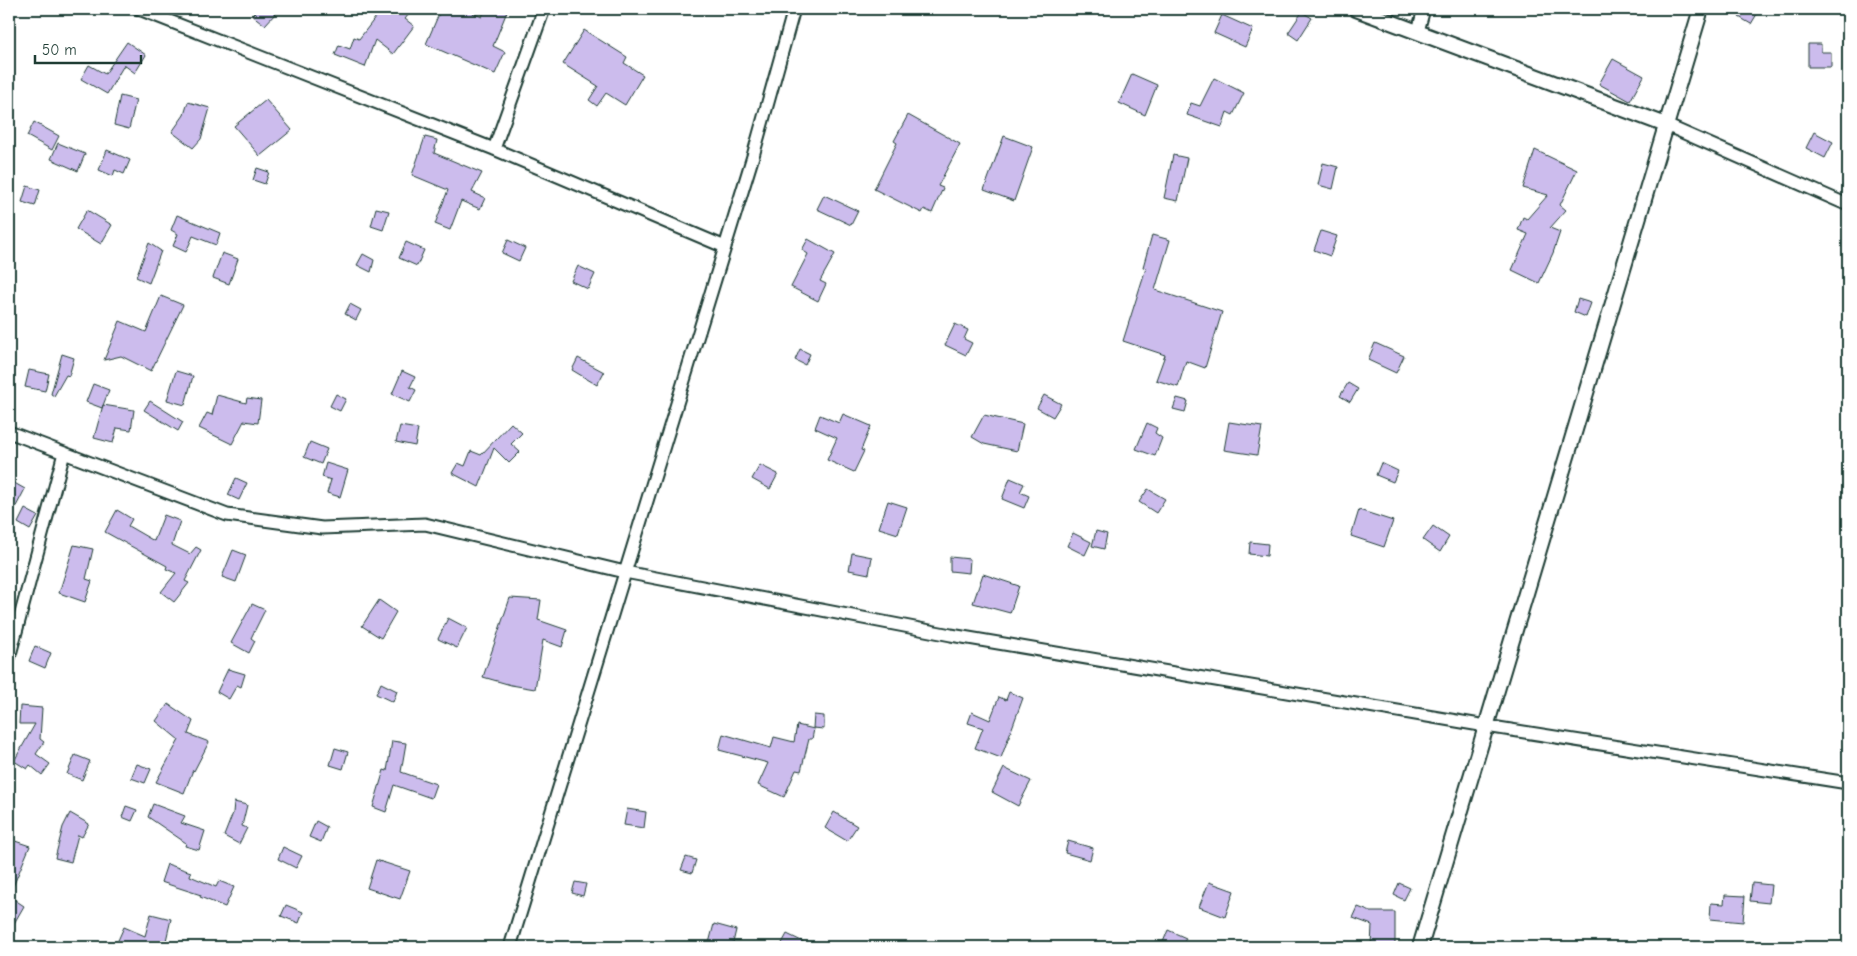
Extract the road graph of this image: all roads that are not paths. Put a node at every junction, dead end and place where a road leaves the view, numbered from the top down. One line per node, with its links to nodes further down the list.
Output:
1 (139, 9): 9 (street)
2 (544, 9): 9 (street)
3 (794, 9): 11 (street)
4 (1356, 9): 7 (street)
5 (1424, 9): 7 (street)
6 (1701, 9): 8 (street)
7 (1418, 31): 8 (street)
8 (1666, 124): 10 (street); 16 (street)
9 (494, 149): 11 (street)
10 (1848, 205)
11 (725, 247): 14 (street)
12 (9, 432): 13 (street)
13 (64, 453): 14 (street); 15 (street)
14 (624, 572): 16 (street); 18 (street)
15 (9, 658)
16 (1486, 726): 17 (street); 19 (street)
17 (1848, 783)
18 (510, 947)
19 (1420, 947)

